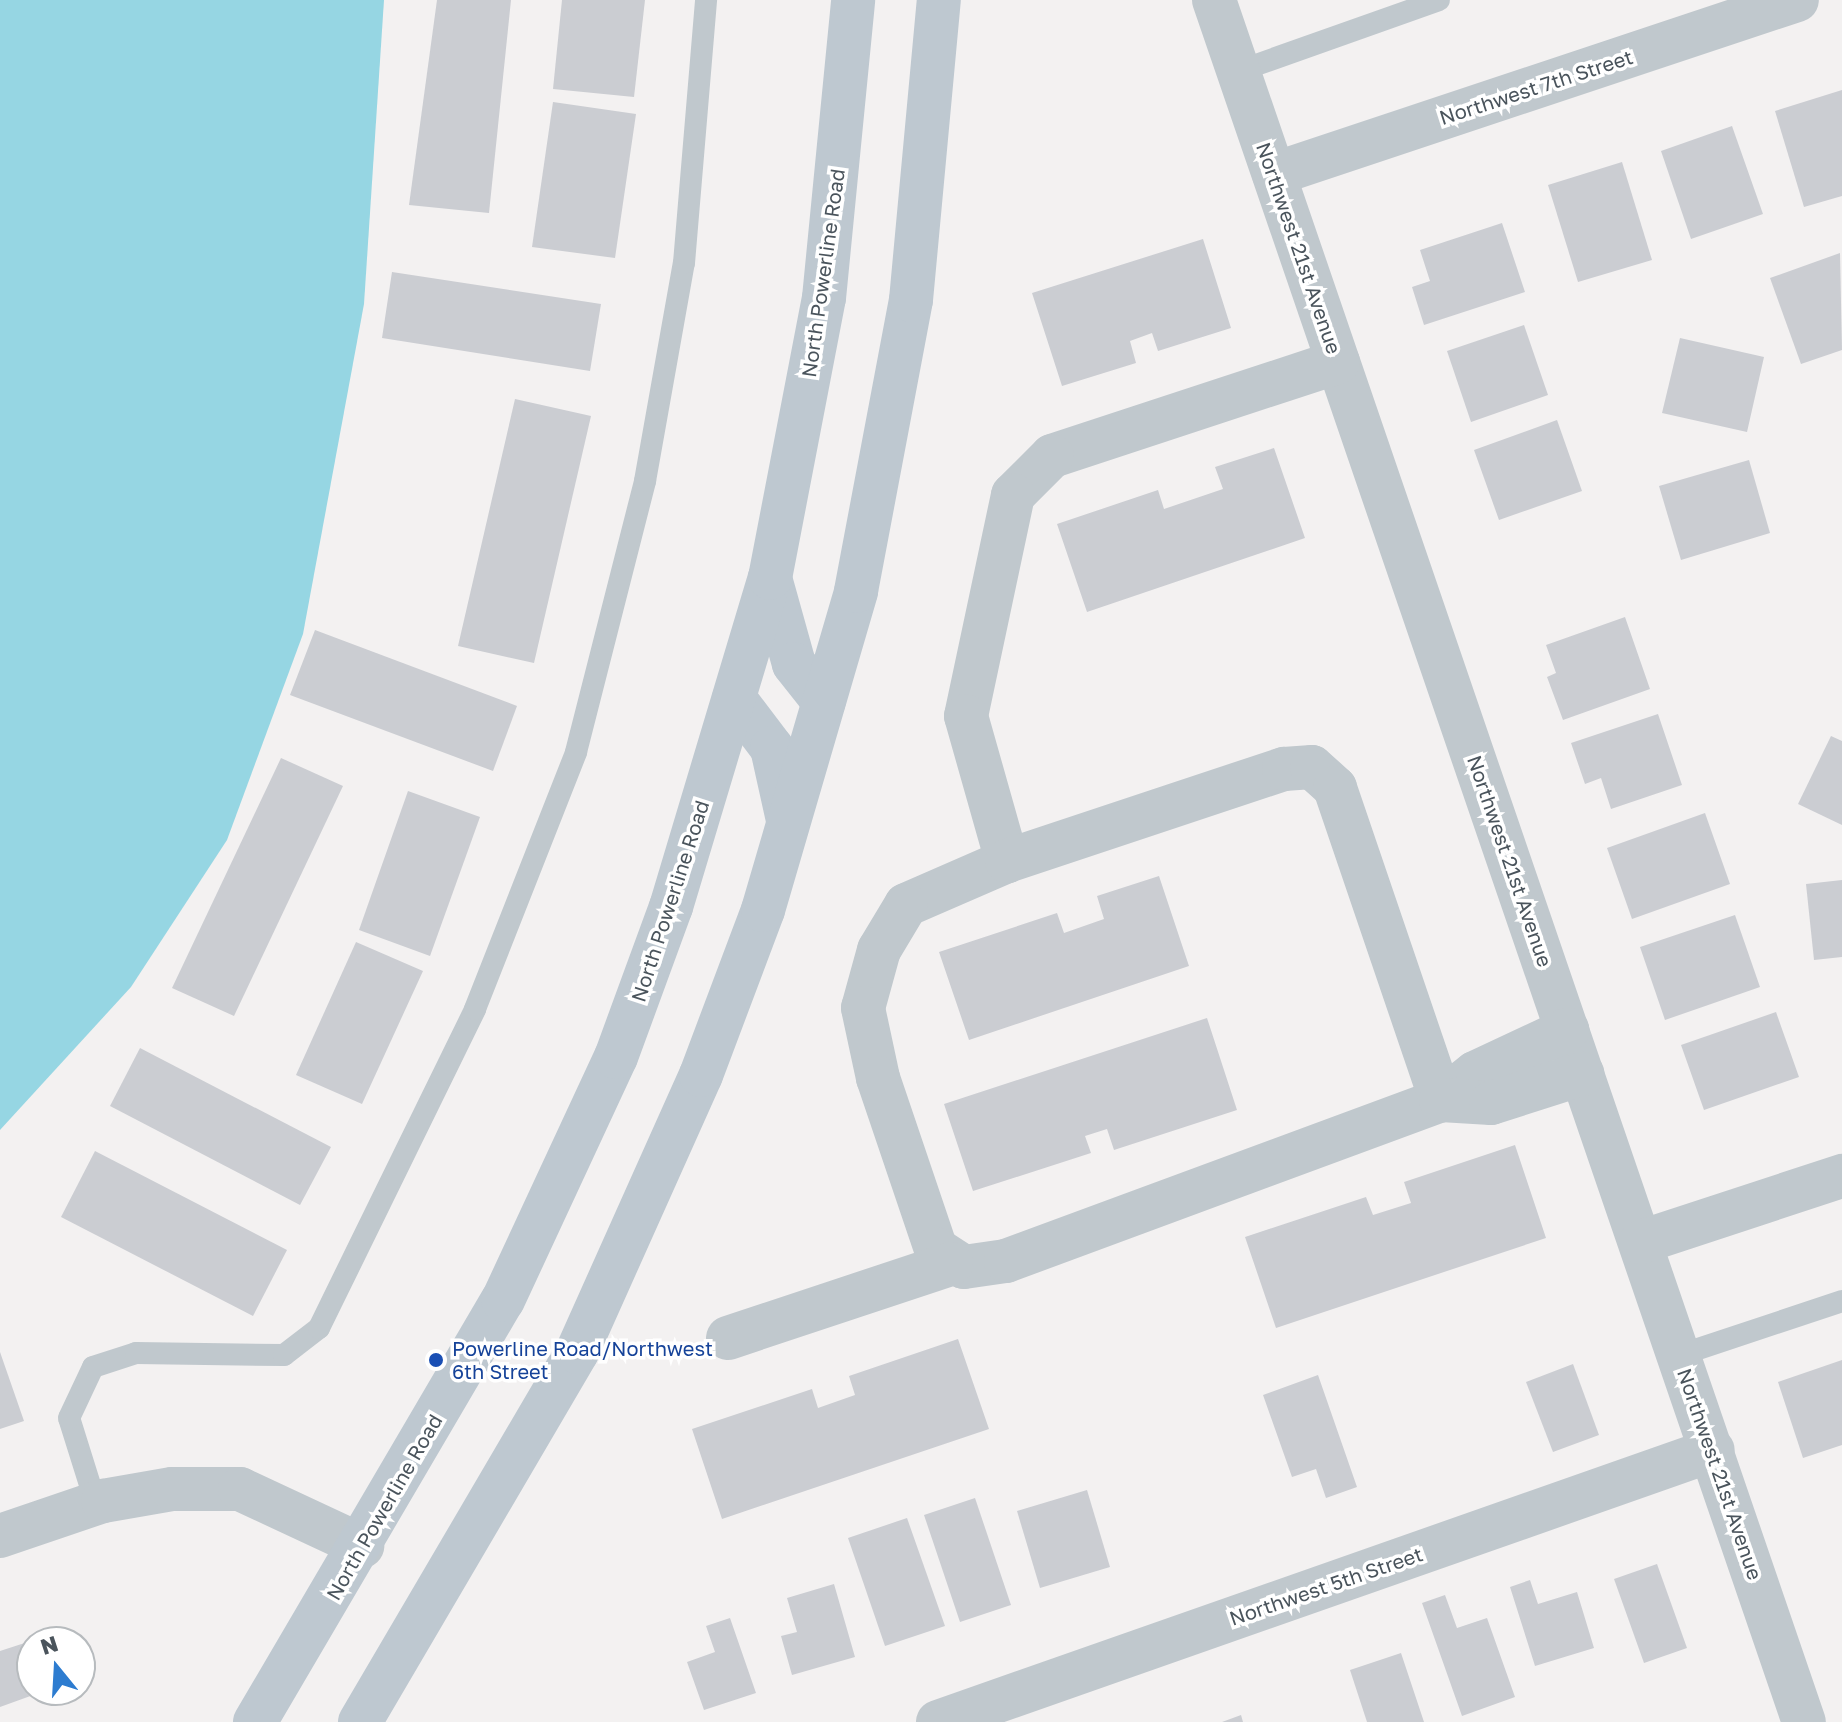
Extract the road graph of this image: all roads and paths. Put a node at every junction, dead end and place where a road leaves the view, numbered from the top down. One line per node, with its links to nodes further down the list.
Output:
1 (706, 0): 25 (lane)
2 (853, 0): 10 (main road, North Powerline Road)
3 (939, 0): 12 (main road)
4 (1214, 0): 7 (street, Northwest 21st Avenue)
5 (1439, 0): 7 (lane)
6 (1797, 0): 8 (street, Northwest 7th Street)
7 (1239, 71): 8 (street, Northwest 21st Avenue)
8 (1274, 174): 9 (street, Northwest 21st Avenue)
9 (1338, 362): 14 (street); 15 (street, Northwest 21st Avenue)
10 (770, 578): 11 (main road, North Powerline Road); 12 (main road)
11 (734, 698): 13 (main road); 27 (main road, North Powerline Road)
12 (824, 702): 13 (main road)
13 (789, 823): 29 (main road)
14 (1007, 861): 17 (street); 20 (street)
15 (1567, 1030): 16 (street, Northwest 21st Avenue); 17 (street)
16 (1582, 1074): 17 (street); 19 (street, Northwest 21st Avenue)
17 (1441, 1100): 20 (street)
18 (1842, 1176): 19 (street)
19 (1641, 1242): 23 (street, Northwest 21st Avenue)
20 (951, 1264): 22 (street)
21 (1842, 1301): 23 (lane)
22 (728, 1338)
23 (1680, 1355): 24 (street, Northwest 21st Avenue)
24 (1713, 1450): 30 (street, Northwest 5th Street); 31 (street, Northwest 21st Avenue)
25 (96, 1504): 26 (street); 27 (street)
26 (0, 1536)
27 (362, 1546): 28 (main road, North Powerline Road)
28 (255, 1722)
29 (360, 1722)
30 (938, 1722)
31 (1804, 1722)

